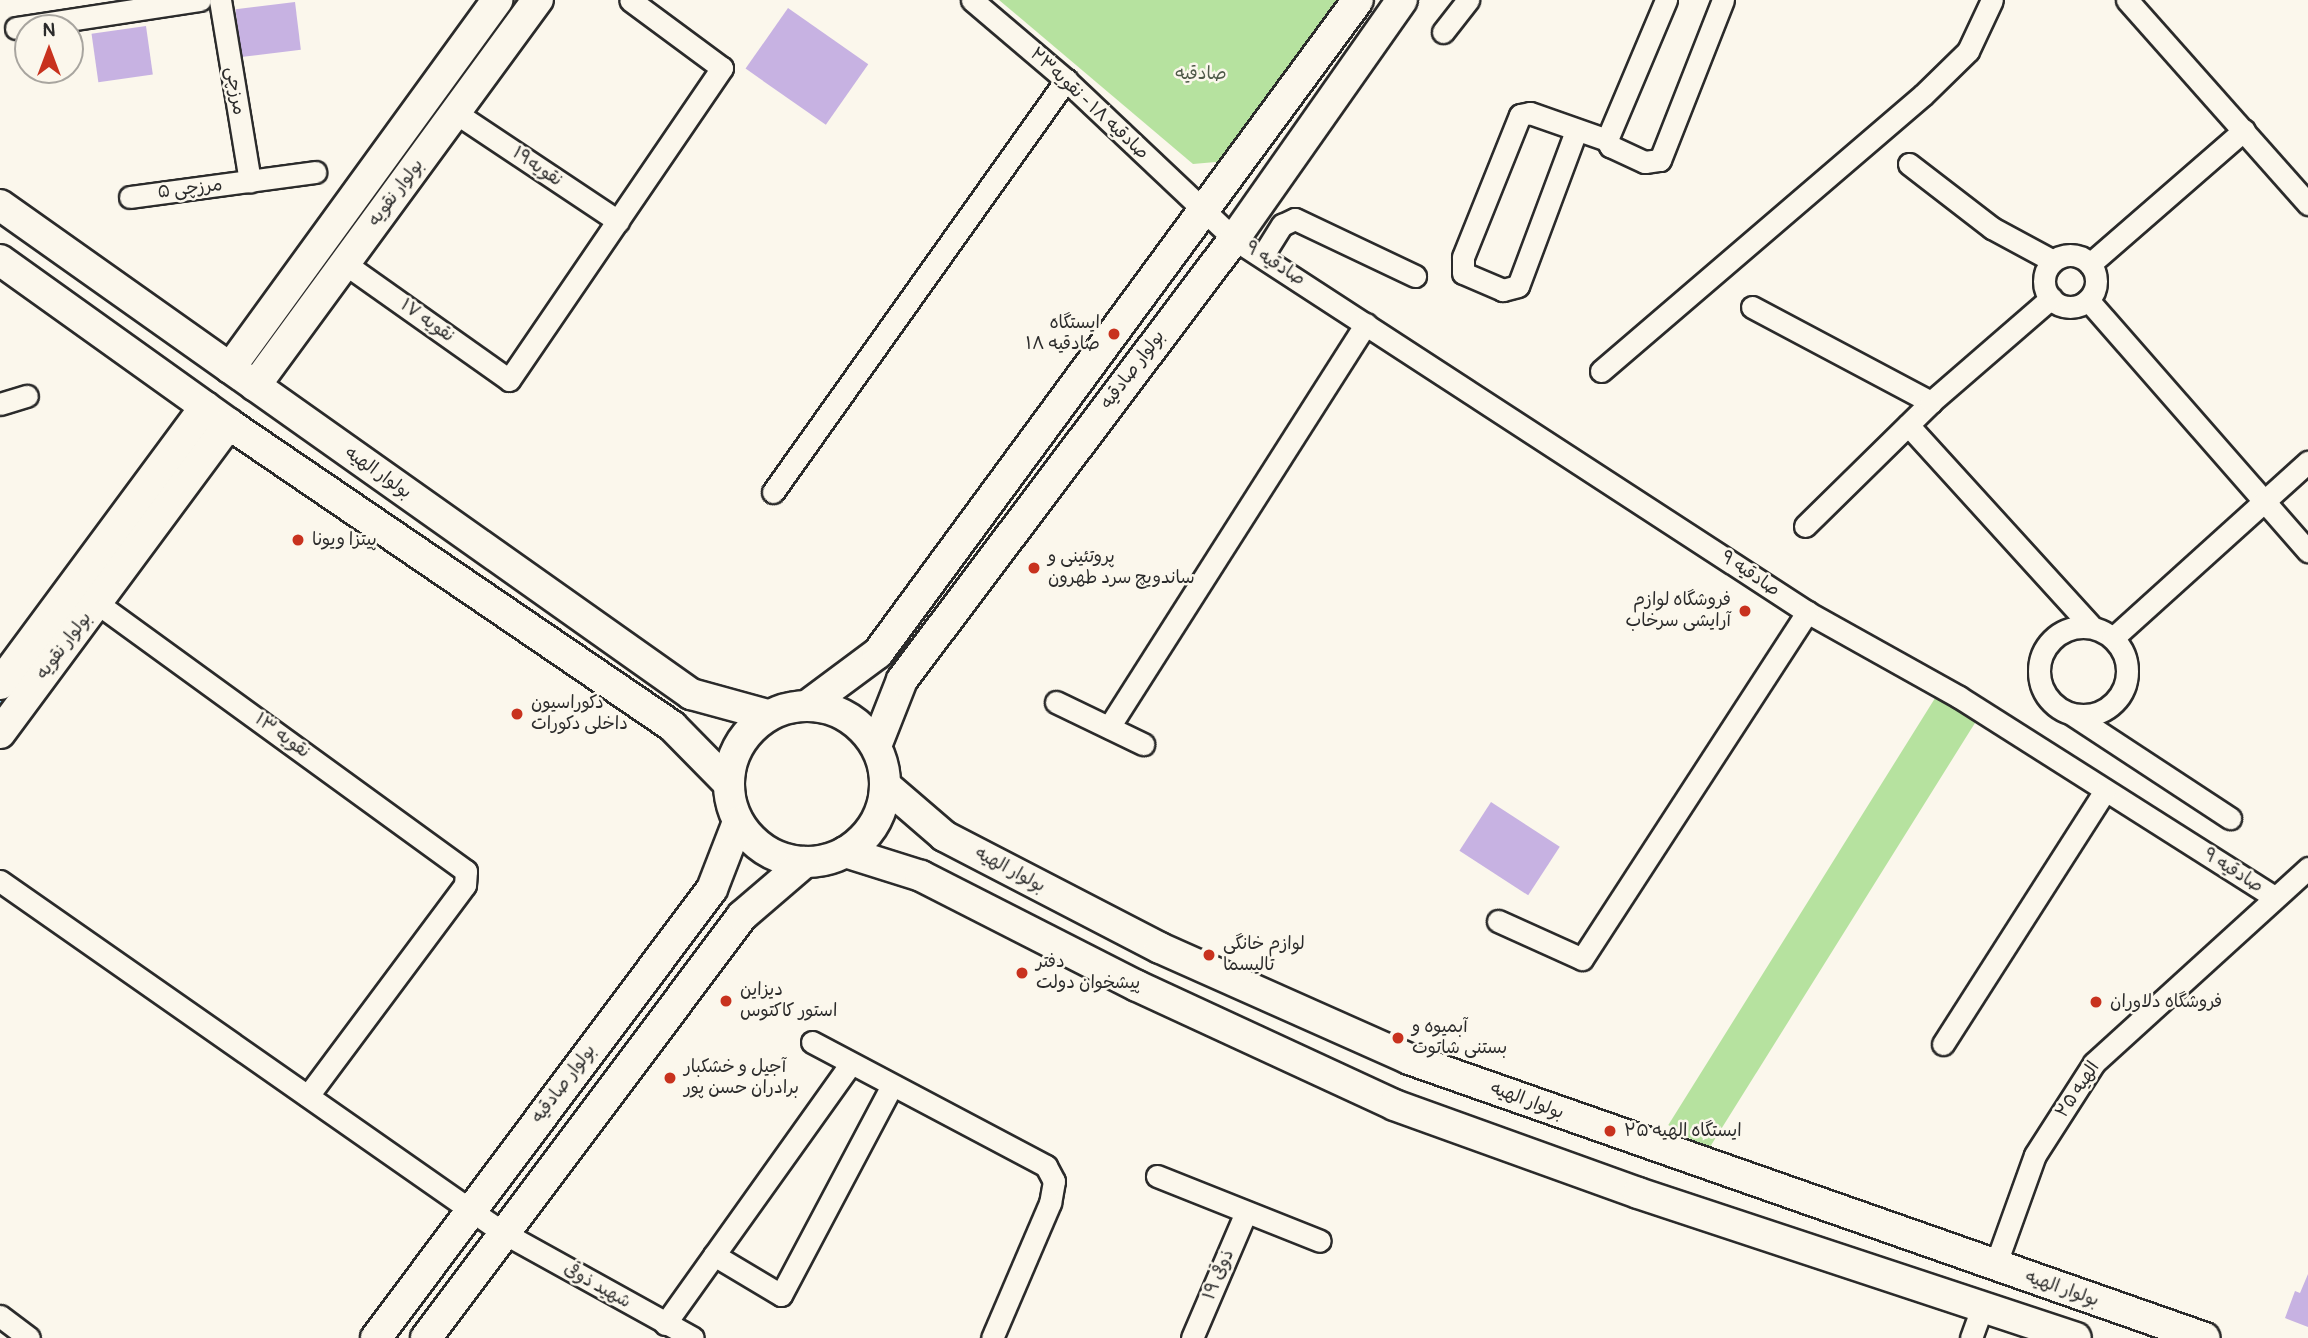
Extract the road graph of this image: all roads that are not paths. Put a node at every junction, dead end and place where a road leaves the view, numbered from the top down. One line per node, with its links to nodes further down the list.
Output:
1 (200, 0): 14 (street)
2 (220, 0): 23 (street, مرزچی)
3 (497, 0): 40 (main road, بولوار نقویه)
4 (538, 0): 17 (main road, بولوار نقویه)
5 (629, 0): 28 (street)
6 (972, 0): 16 (street, صادقیه ۱۸ - نقویه۲۳)
7 (1358, 0): 27 (main road, بولوار صادقیه)
8 (1402, 0): 29 (main road, بولوار صادقیه)
9 (1468, 0): 15 (street)
10 (1666, 0): 20 (street)
11 (1723, 0): 20 (street)
12 (1992, 0): 41 (street)
13 (2127, 0): 18 (street)
14 (84, 18)
15 (1443, 32)
16 (1066, 80): 27 (street, صادقیه ۱۸ - نقویه۲۳); 50 (street)
17 (456, 113): 28 (street, نقویه۱۹); 33 (main road, بولوار نقویه)
18 (2244, 130): 25 (street); 34 (street)
19 (1576, 131): 19 (street); 20 (street)
20 (1607, 140)
21 (1909, 164): 32 (street)
22 (315, 172): 23 (street, مرزچی ۵)
23 (250, 181): 24 (street, مرزچی ۵)
24 (130, 197)
25 (2308, 204)
26 (0, 205): 40 (main road, بولوار الهیه)
27 (1202, 212): 29 (street, صادقیه ۱۸ - نقویه۲۳); 60 (main road, بولوار صادقیه)
28 (618, 221): 33 (street, نقویه ۱۷)
29 (1234, 239): 30 (street, صادقیه ۹); 66 (main road, بولوار صادقیه)
30 (1263, 256): 35 (street); 39 (street, صادقیه ۹)
31 (0, 260): 46 (main road)
32 (2053, 261): 34 (street); 36 (street)
33 (344, 263): 42 (main road, بولوار نقویه)
34 (2090, 264): 37 (street)
35 (1415, 276)
36 (2051, 298): 37 (street); 44 (street)
37 (2088, 300): 51 (street)
38 (1752, 307): 44 (street)
39 (1366, 324): 55 (street, صادقیه ۹); 63 (street)
40 (230, 368): 42 (main road, بولوار الهیه)
41 (1601, 371)
42 (255, 386): 61 (main road, بولوار الهیه)
43 (27, 396): 45 (street)
44 (1931, 402): 48 (street)
45 (0, 404)
46 (205, 407): 47 (main road); 58 (main road, بولوار نقویه)
47 (229, 424): 54 (main road, بولوار نقویه); 67 (main road)
48 (1908, 425): 52 (street); 56 (street)
49 (2308, 462): 51 (street)
50 (773, 492)
51 (2265, 503): 53 (street); 57 (street)
52 (1805, 526)
53 (2308, 551)
54 (97, 603): 64 (main road, بولوار نقویه); 84 (street, نقویه ۱۳)
55 (1807, 612): 69 (street, صادقیه ۹); 79 (street)
56 (2092, 627): 57 (street); 62 (street)
57 (2113, 638): 62 (street)
58 (0, 684)
59 (1056, 702): 63 (street)
60 (808, 705): 61 (main road); 66 (main road)
61 (768, 715): 67 (main road)
62 (2073, 715): 70 (street)
63 (1109, 727): 65 (street)
64 (0, 733)
65 (1143, 744)
66 (876, 746): 68 (main road)
67 (728, 783): 71 (main road)
68 (886, 785): 72 (main road); 91 (main road, بولوار الهیه)
69 (2105, 791): 77 (street, صادقیه ۹); 81 (street)
70 (2230, 818)
71 (737, 822): 73 (main road); 76 (main road, بولوار صادقیه)
72 (845, 852): 73 (main road); 92 (main road)
73 (805, 862): 78 (main road)
74 (2308, 868): 77 (street, الهیه ۲۵)
75 (0, 881): 84 (street, شهید ذوقی)
76 (712, 888): 78 (main road); 86 (main road, بولوار صادقیه)
77 (2273, 896): 91 (street, الهیه ۲۵)
78 (743, 916): 88 (main road)
79 (1498, 921)
80 (812, 1042): 82 (street)
81 (1943, 1044)
82 (850, 1065): 83 (street); 90 (street)
83 (891, 1087): 90 (street); 99 (street)
84 (308, 1096): 86 (street, شهید ذوقی)
85 (1157, 1176): 87 (street)
86 (469, 1209): 88 (street, شهید ذوقی); 96 (main road, بولوار صادقیه)
87 (1246, 1212): 89 (street); 100 (street, ذوقی ۱۹)
88 (502, 1232): 94 (street, شهید ذوقی); 97 (main road)
89 (1321, 1241)
90 (714, 1255): 94 (street)
91 (1995, 1266): 92 (main road); 103 (main road, بولوار الهیه)
92 (1982, 1307): 101 (street); 102 (main road)
93 (0, 1316): 95 (street)
94 (665, 1324): 98 (street, شهید ذوقی)
95 (29, 1338)
96 (376, 1338)
97 (426, 1338)
98 (693, 1338)
99 (992, 1338)
100 (1192, 1338)
101 (1972, 1338)
102 (2076, 1338)
103 (2205, 1338)

